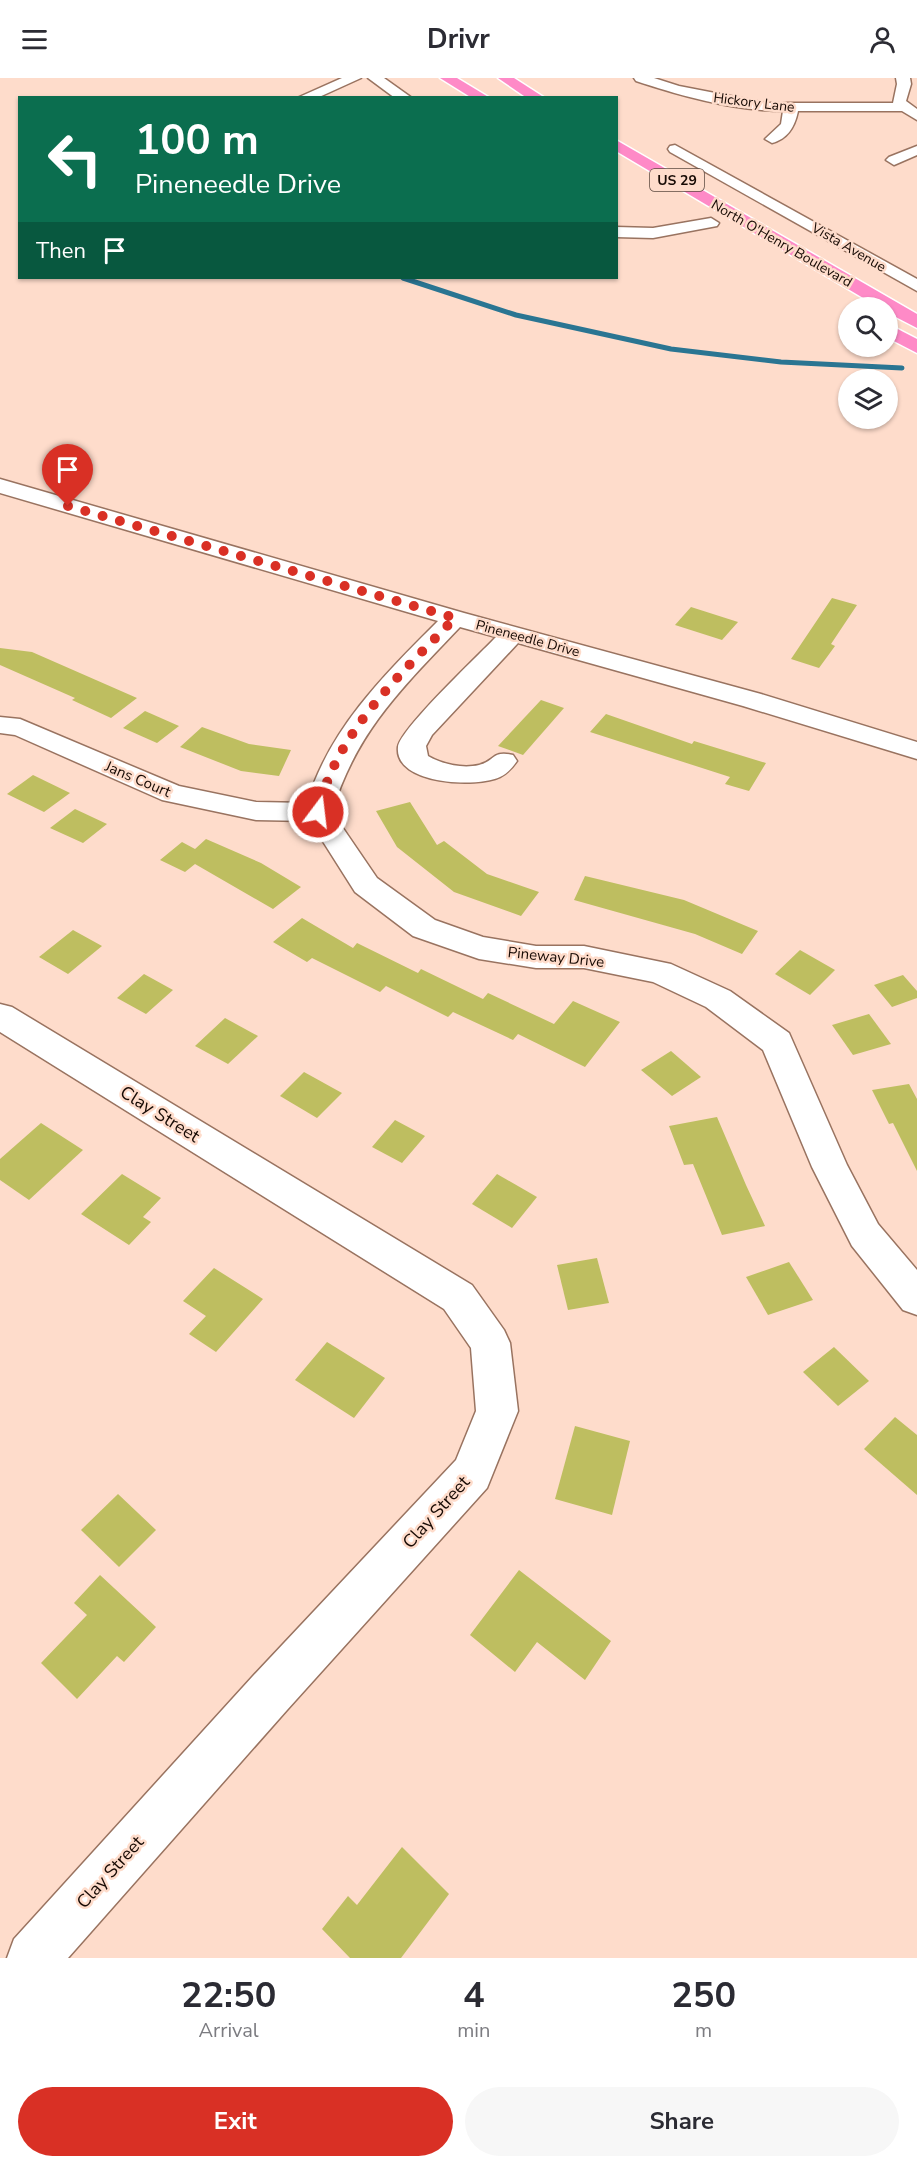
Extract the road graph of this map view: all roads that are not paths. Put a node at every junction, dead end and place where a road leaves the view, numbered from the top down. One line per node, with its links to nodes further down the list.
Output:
1 (354, 78): 8 (street)
2 (375, 78): 9 (street)
3 (447, 78): 10 (highway)
4 (464, 78): 11 (highway)
5 (505, 78): 12 (highway)
6 (641, 78): 13 (street, Hickory Lane)
7 (903, 78): 14 (street)
8 (309, 96)
9 (402, 96)
10 (479, 96)
11 (493, 96)
12 (535, 96)
13 (791, 108): 14 (street, Hickory Lane); 15 (street)
14 (914, 112)
15 (772, 139)
16 (618, 145): 22 (highway, North O'Henry Boulevard / US 29)
17 (675, 149): 20 (street, Vista Avenue)
18 (917, 150): 19 (street)
19 (894, 160)
20 (782, 209): 22 (street); 25 (street, Vista Avenue)
21 (692, 212): 23 (highway, North O'Henry Boulevard / US 29)
22 (737, 216): 28 (highway, North O'Henry Boulevard / US 29)
23 (716, 226): 24 (street); 27 (highway, North O'Henry Boulevard)
24 (618, 232)
25 (908, 275): 26 (street, Vista Avenue)
26 (917, 286)
27 (870, 297)
28 (875, 297)
29 (898, 311): 30 (highway, North O'Henry Boulevard / US 29)
30 (917, 322)
31 (898, 336): 32 (highway)
32 (917, 347)
33 (0, 486): 34 (street, Pineneedle Drive)
34 (455, 618): 35 (street, Pineneedle Drive); 39 (street)
35 (513, 634): 37 (street, Pineneedle Drive); 38 (street)
36 (0, 725): 39 (street, Jans Court)
37 (917, 751)
38 (503, 761)
39 (318, 812): 41 (street, Pineway Drive)
40 (0, 1016): 42 (street, Clay Street)
41 (917, 1298)
42 (33, 1958)

